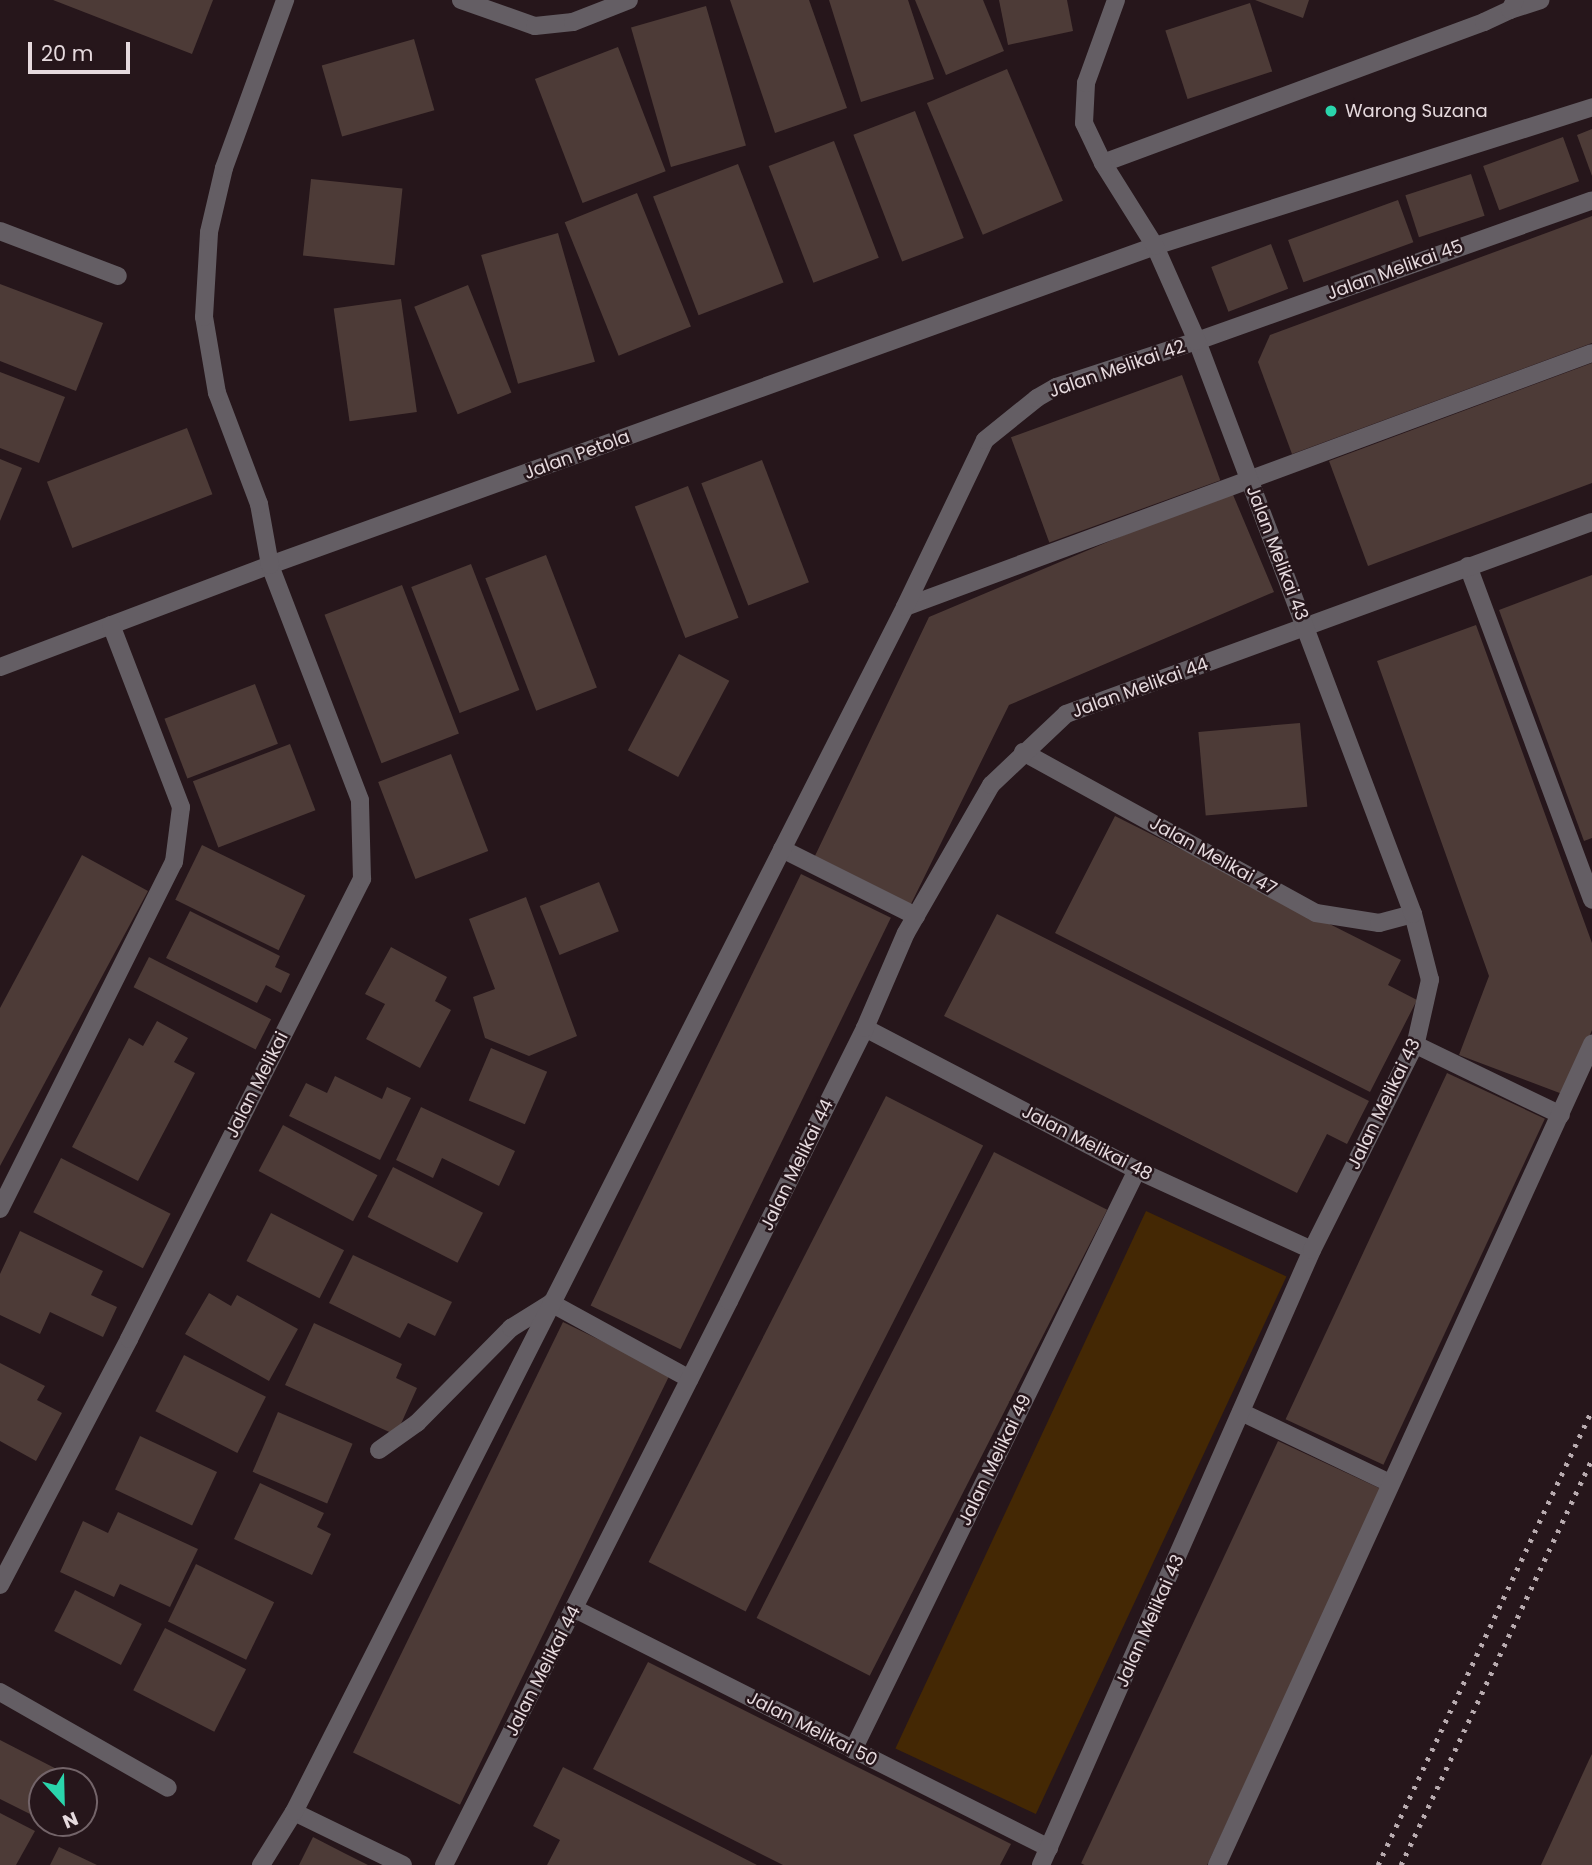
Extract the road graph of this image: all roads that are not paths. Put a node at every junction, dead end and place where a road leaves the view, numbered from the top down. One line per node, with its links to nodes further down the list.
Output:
1 (285, 0): 17 (street, Jalan Melikai)
2 (461, 0): 3 (street)
3 (629, 0)
4 (1116, 0): 8 (street, Jalan Melikai 43)
5 (1540, 0): 6 (street)
6 (1512, 5): 8 (street)
7 (1592, 107): 11 (street, Jalan Petola)
8 (1103, 163): 11 (street, Jalan Melikai 43)
9 (1592, 200): 13 (street, Jalan Melikai 45)
10 (0, 231): 12 (street)
11 (1155, 246): 13 (street, Jalan Melikai 43); 17 (street, Jalan Petola)
12 (118, 276)
13 (1197, 341): 15 (street, Jalan Melikai 43); 19 (street, Jalan Melikai 42)
14 (1592, 353): 15 (street)
15 (1248, 478): 19 (street); 21 (street, Jalan Melikai 43)
16 (1592, 522): 18 (street)
17 (270, 565): 20 (street, Jalan Petola); 40 (street, Jalan Melikai)
18 (1468, 566): 21 (street); 25 (street)
19 (905, 607): 24 (street, Jalan Melikai 42)
20 (111, 625): 22 (street, Jalan Petola); 33 (street)
21 (1305, 628): 23 (street, Jalan Melikai 44); 26 (street, Jalan Melikai 43)
22 (0, 667)
23 (1023, 752): 26 (street, Jalan Melikai 47); 27 (street, Jalan Melikai 44)
24 (782, 849): 27 (street); 35 (street, Jalan Melikai 42)
25 (1592, 900)
26 (1413, 914): 29 (street, Jalan Melikai 43)
27 (916, 916): 28 (street, Jalan Melikai 44)
28 (865, 1028): 32 (street, Jalan Melikai 48); 36 (street, Jalan Melikai 44)
29 (1414, 1044): 31 (street); 34 (street, Jalan Melikai 43)
30 (1592, 1044): 31 (street)
31 (1561, 1115): 39 (street)
32 (1137, 1170): 34 (street, Jalan Melikai 48); 43 (street, Jalan Melikai 49)
33 (2, 1202)
34 (1312, 1250): 37 (street, Jalan Melikai 43)
35 (552, 1303): 36 (street); 38 (street); 45 (street, Jalan Melikai 42)
36 (690, 1379): 41 (street, Jalan Melikai 44)
37 (1241, 1412): 39 (street); 46 (street, Jalan Melikai 43)
38 (379, 1450)
39 (1390, 1482): 51 (street)
40 (0, 1585)
41 (575, 1609): 43 (street, Jalan Melikai 50); 49 (street, Jalan Melikai 44)
42 (0, 1692): 44 (street)
43 (853, 1750): 46 (street, Jalan Melikai 50)
44 (168, 1788)
45 (294, 1812): 47 (street, Jalan Melikai 42); 48 (street)
46 (1049, 1848): 50 (street, Jalan Melikai 43)
47 (261, 1865)
48 (403, 1865)
49 (444, 1865)
50 (1041, 1865)
51 (1217, 1865)

